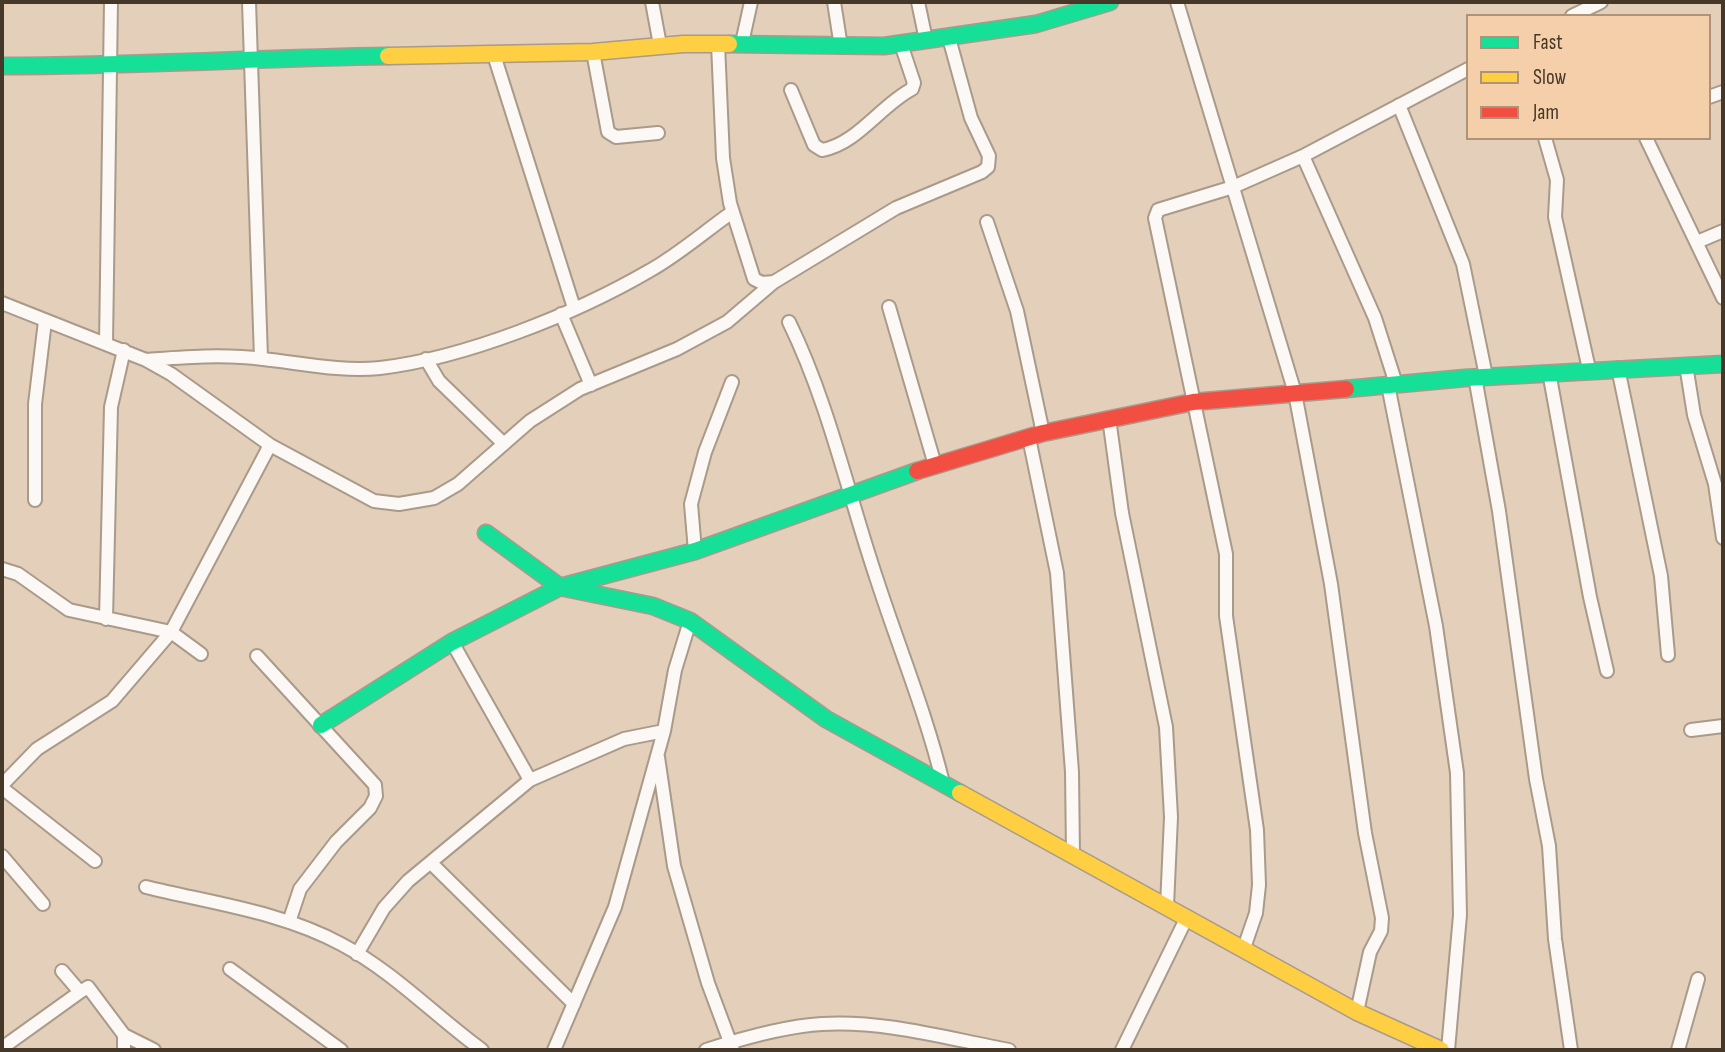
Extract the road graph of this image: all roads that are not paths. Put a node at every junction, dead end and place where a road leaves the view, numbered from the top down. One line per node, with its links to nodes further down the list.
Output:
1 (111, 2): 22 (street)
2 (249, 2): 20 (street)
3 (652, 2): 14 (street)
4 (751, 2): 13 (street)
5 (834, 2): 17 (street)
6 (918, 2): 12 (street)
7 (1110, 2): 11 (street)
8 (1177, 2): 30 (street)
9 (1601, 2): 10 (street)
10 (1580, 14)
11 (949, 38): 12 (street); 35 (street)
12 (926, 40): 16 (street)
13 (742, 43): 15 (street); 17 (street)
14 (660, 44): 15 (street); 18 (street)
15 (718, 44): 31 (street)
16 (901, 44): 17 (street); 24 (street)
17 (841, 47)
18 (593, 52): 19 (street); 26 (street)
19 (494, 55): 20 (street); 39 (street)
20 (250, 58): 22 (street); 45 (street)
21 (2, 66): 22 (street)
22 (108, 66): 43 (street)
23 (1466, 70): 25 (street)
24 (791, 90)
25 (1399, 105): 29 (street); 53 (street)
26 (658, 133)
27 (1546, 140): 51 (street)
28 (1647, 140): 34 (street)
29 (1304, 156): 30 (street); 55 (street)
30 (1233, 187): 57 (street); 58 (street)
31 (731, 212): 35 (street); 39 (street)
32 (987, 222): 60 (street)
33 (1723, 231): 34 (street)
34 (1697, 242): 36 (street)
35 (774, 282): 56 (street)
36 (1723, 298)
37 (2, 303): 41 (street)
38 (889, 307): 63 (street)
39 (575, 308): 40 (street)
40 (561, 314): 46 (street); 56 (street)
41 (45, 321): 43 (street); 65 (street)
42 (789, 322): 64 (street)
43 (106, 344): 44 (street)
44 (124, 350): 47 (street); 71 (street)
45 (261, 358): 46 (street); 47 (street)
46 (426, 359): 61 (street)
47 (146, 360): 62 (street)
48 (1723, 364): 49 (street)
49 (1686, 365): 50 (street); 67 (street)
50 (1618, 368): 51 (street); 76 (street)
51 (1589, 369): 52 (street)
52 (1549, 372): 53 (street); 78 (street)
53 (1480, 377): 55 (street); 117 (street)
54 (732, 382): 68 (street)
55 (1392, 384): 57 (street); 116 (street)
56 (591, 385): 61 (street)
57 (1295, 393): 58 (street); 103 (street)
58 (1193, 402): 59 (street); 96 (street)
59 (1109, 418): 60 (street); 93 (street)
60 (1036, 436): 63 (street); 87 (street)
61 (504, 444): 62 (street)
62 (270, 445): 73 (street)
63 (935, 465): 64 (street)
64 (852, 496): 68 (street); 85 (street)
65 (35, 500)
66 (486, 533): 70 (street)
67 (1723, 538)
68 (695, 551): 70 (street)
69 (2, 569): 71 (street)
70 (560, 587): 72 (street); 74 (street)
71 (106, 618): 73 (street)
72 (690, 621): 82 (street); 85 (street)
73 (171, 632): 75 (street); 86 (street)
74 (452, 642): 79 (street); 84 (street)
75 (201, 654)
76 (1668, 655)
77 (257, 656): 79 (street)
78 (1607, 671)
79 (321, 725): 95 (street)
80 (1723, 726): 81 (street)
81 (1691, 730)
82 (664, 731): 83 (street); 84 (street)
83 (657, 753): 102 (street); 105 (street)
84 (530, 780): 90 (street)
85 (943, 783): 87 (street)
86 (2, 786): 89 (street)
87 (1073, 854): 93 (street)
88 (2, 856): 92 (street)
89 (95, 861)
90 (430, 863): 97 (street); 102 (street)
91 (146, 887): 95 (street)
92 (43, 904)
93 (1167, 906): 94 (street)
94 (1187, 917): 96 (street); 114 (street)
95 (289, 922): 97 (street)
96 (1244, 948): 103 (street)
97 (357, 954): 110 (street)
98 (230, 969): 109 (street)
99 (61, 971): 101 (street)
100 (1698, 979): 118 (street)
101 (80, 992): 104 (street); 106 (street)
102 (573, 1004): 111 (street)
103 (1357, 1012): 115 (street)
104 (124, 1035): 107 (street); 108 (street)
105 (732, 1046): 112 (street); 113 (street)
106 (2, 1048)
107 (124, 1050)
108 (153, 1050)
109 (341, 1050)
110 (482, 1050)
111 (554, 1050)
112 (706, 1050)
113 (1009, 1050)
114 (1122, 1050)
115 (1441, 1050)
116 (1448, 1050)
117 (1571, 1050)
118 (1678, 1050)

